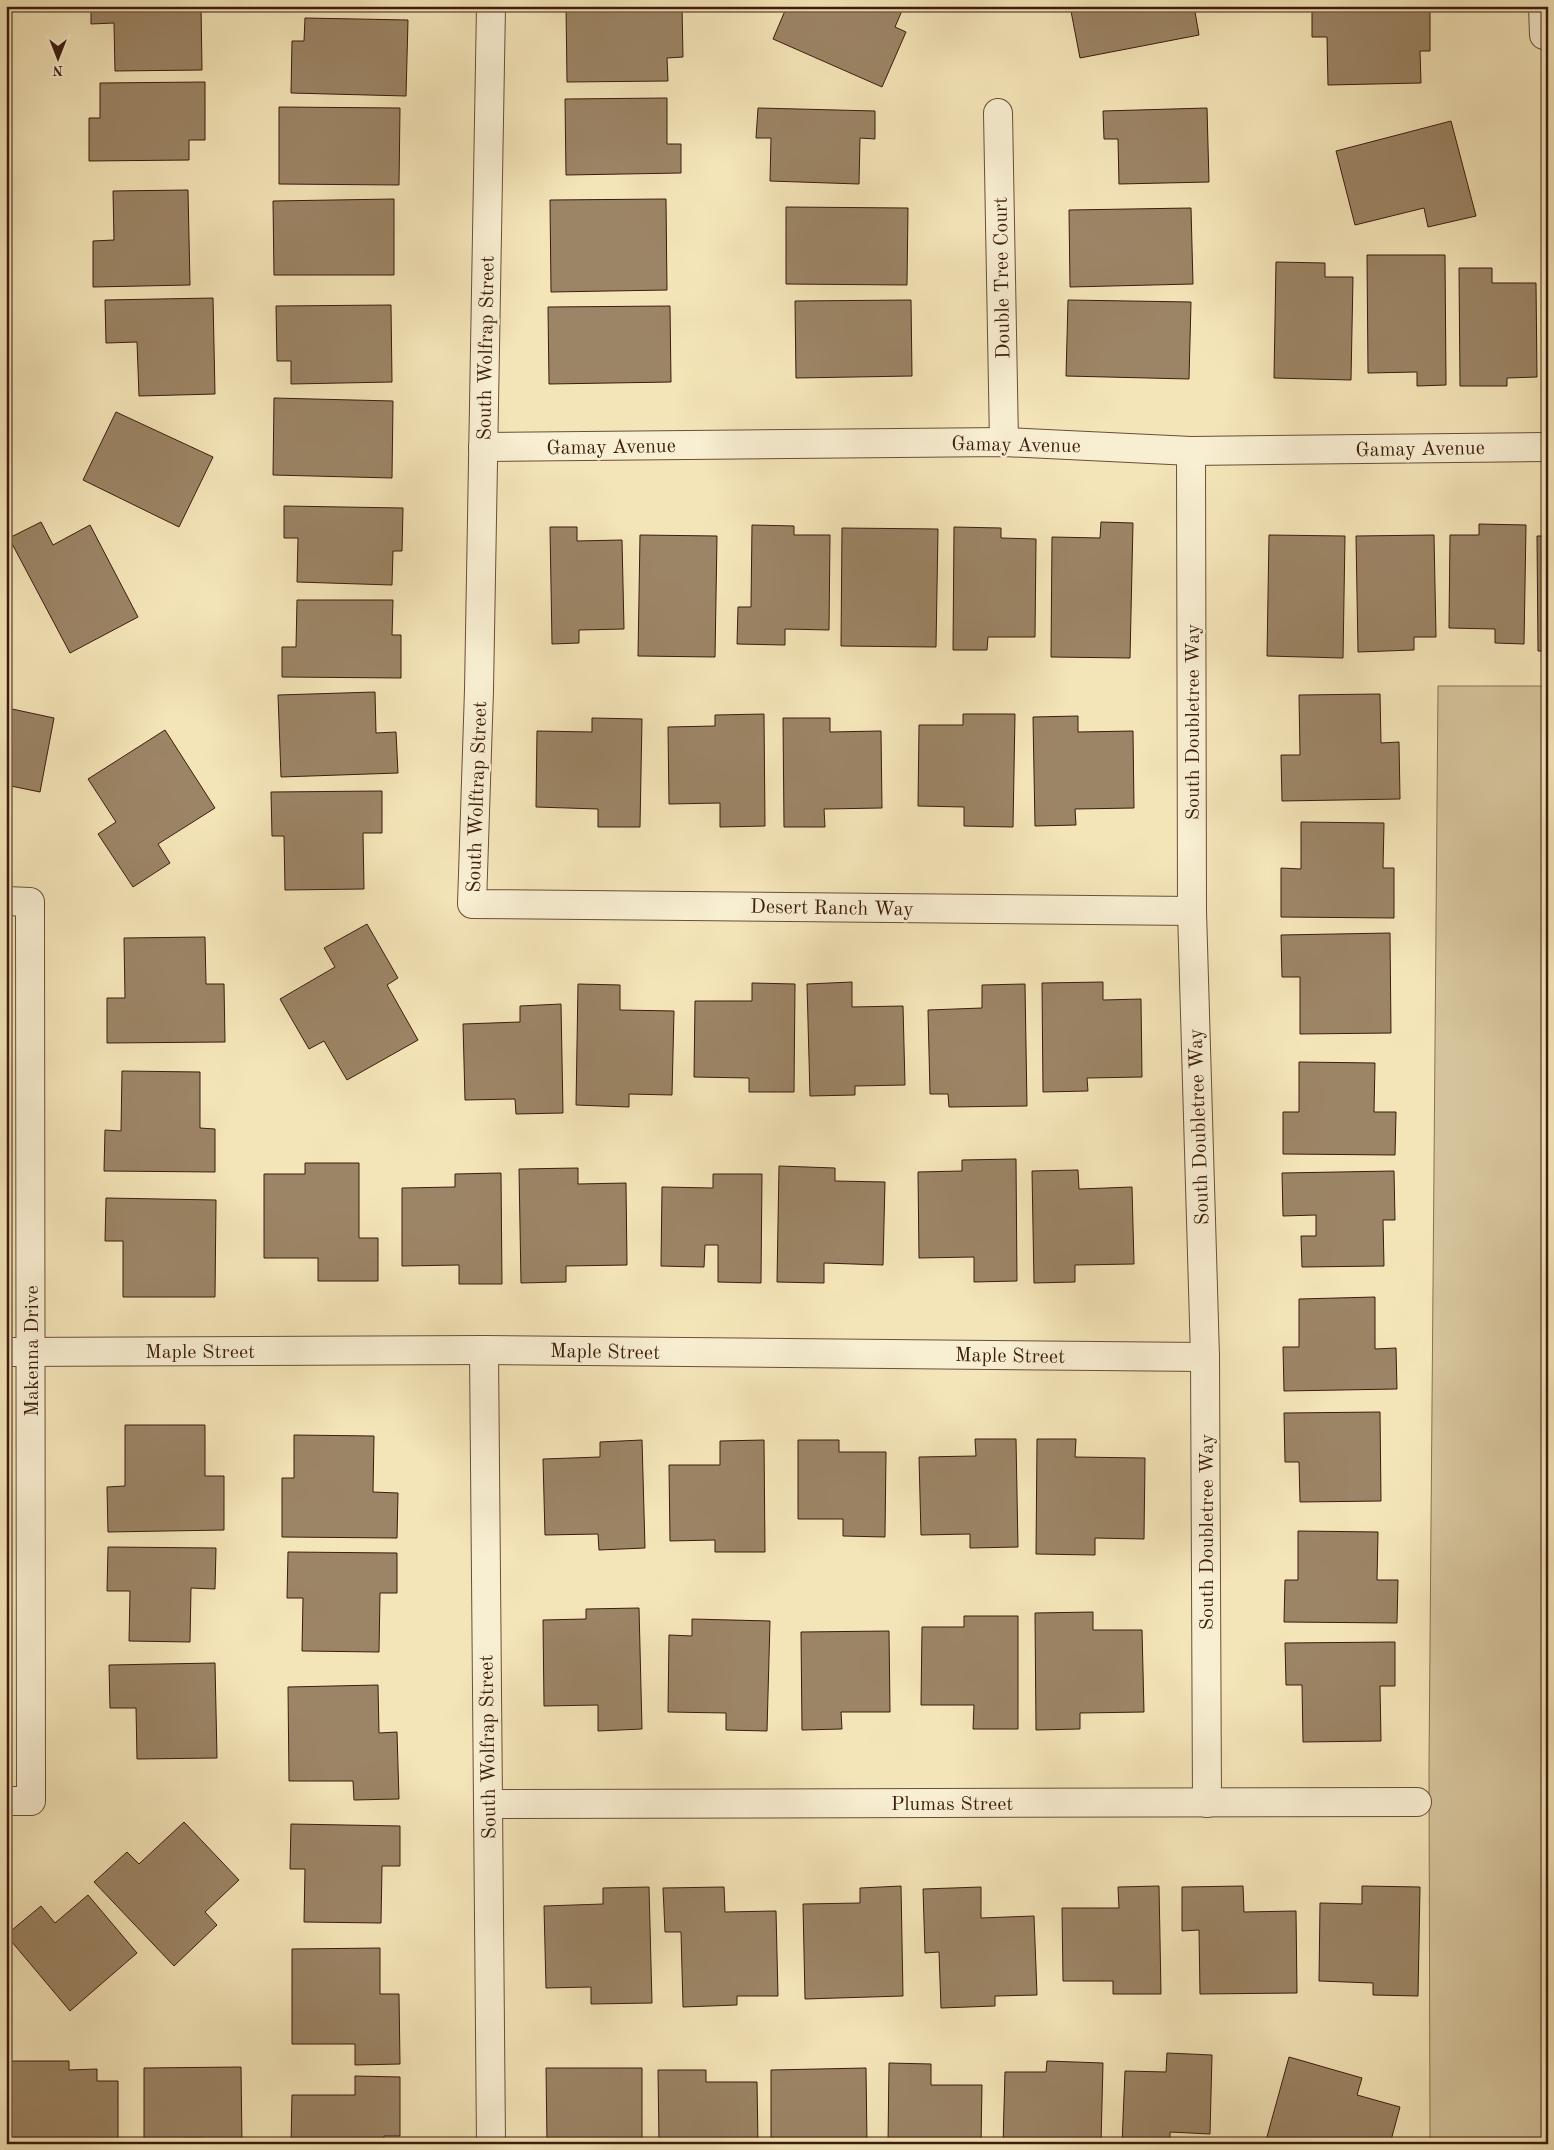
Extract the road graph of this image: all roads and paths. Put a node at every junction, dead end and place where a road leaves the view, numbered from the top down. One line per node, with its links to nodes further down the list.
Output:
1 (491, 6): 6 (street, South Wolfrap Street)
2 (1543, 6): 3 (street)
3 (1544, 35)
4 (998, 113): 5 (street, Double Tree Court)
5 (1004, 442): 6 (street, Gamay Avenue); 8 (street, Gamay Avenue)
6 (483, 447): 9 (street, South Wolfrap Street)
7 (1548, 447): 8 (street, Gamay Avenue)
8 (1191, 450): 12 (street, South Doubletree Way)
9 (479, 690): 11 (street, South Wolftrap Street)
10 (18, 902): 14 (street, Makenna Drive)
11 (472, 904): 12 (street, Desert Ranch Way)
12 (1192, 911): 15 (street, South Doubletree Way)
13 (484, 1350): 14 (street, Maple Street); 15 (street, Maple Street); 19 (street, South Wolfrap Street)
14 (19, 1352): 16 (street, Makenna Drive)
15 (1205, 1357): 18 (street, South Doubletree Way)
16 (19, 1801)
17 (1417, 1802): 18 (street, Plumas Street)
18 (1207, 1803): 19 (street, Plumas Street)
19 (488, 1804): 20 (street, South Wolfrap Street)
20 (491, 2144)

